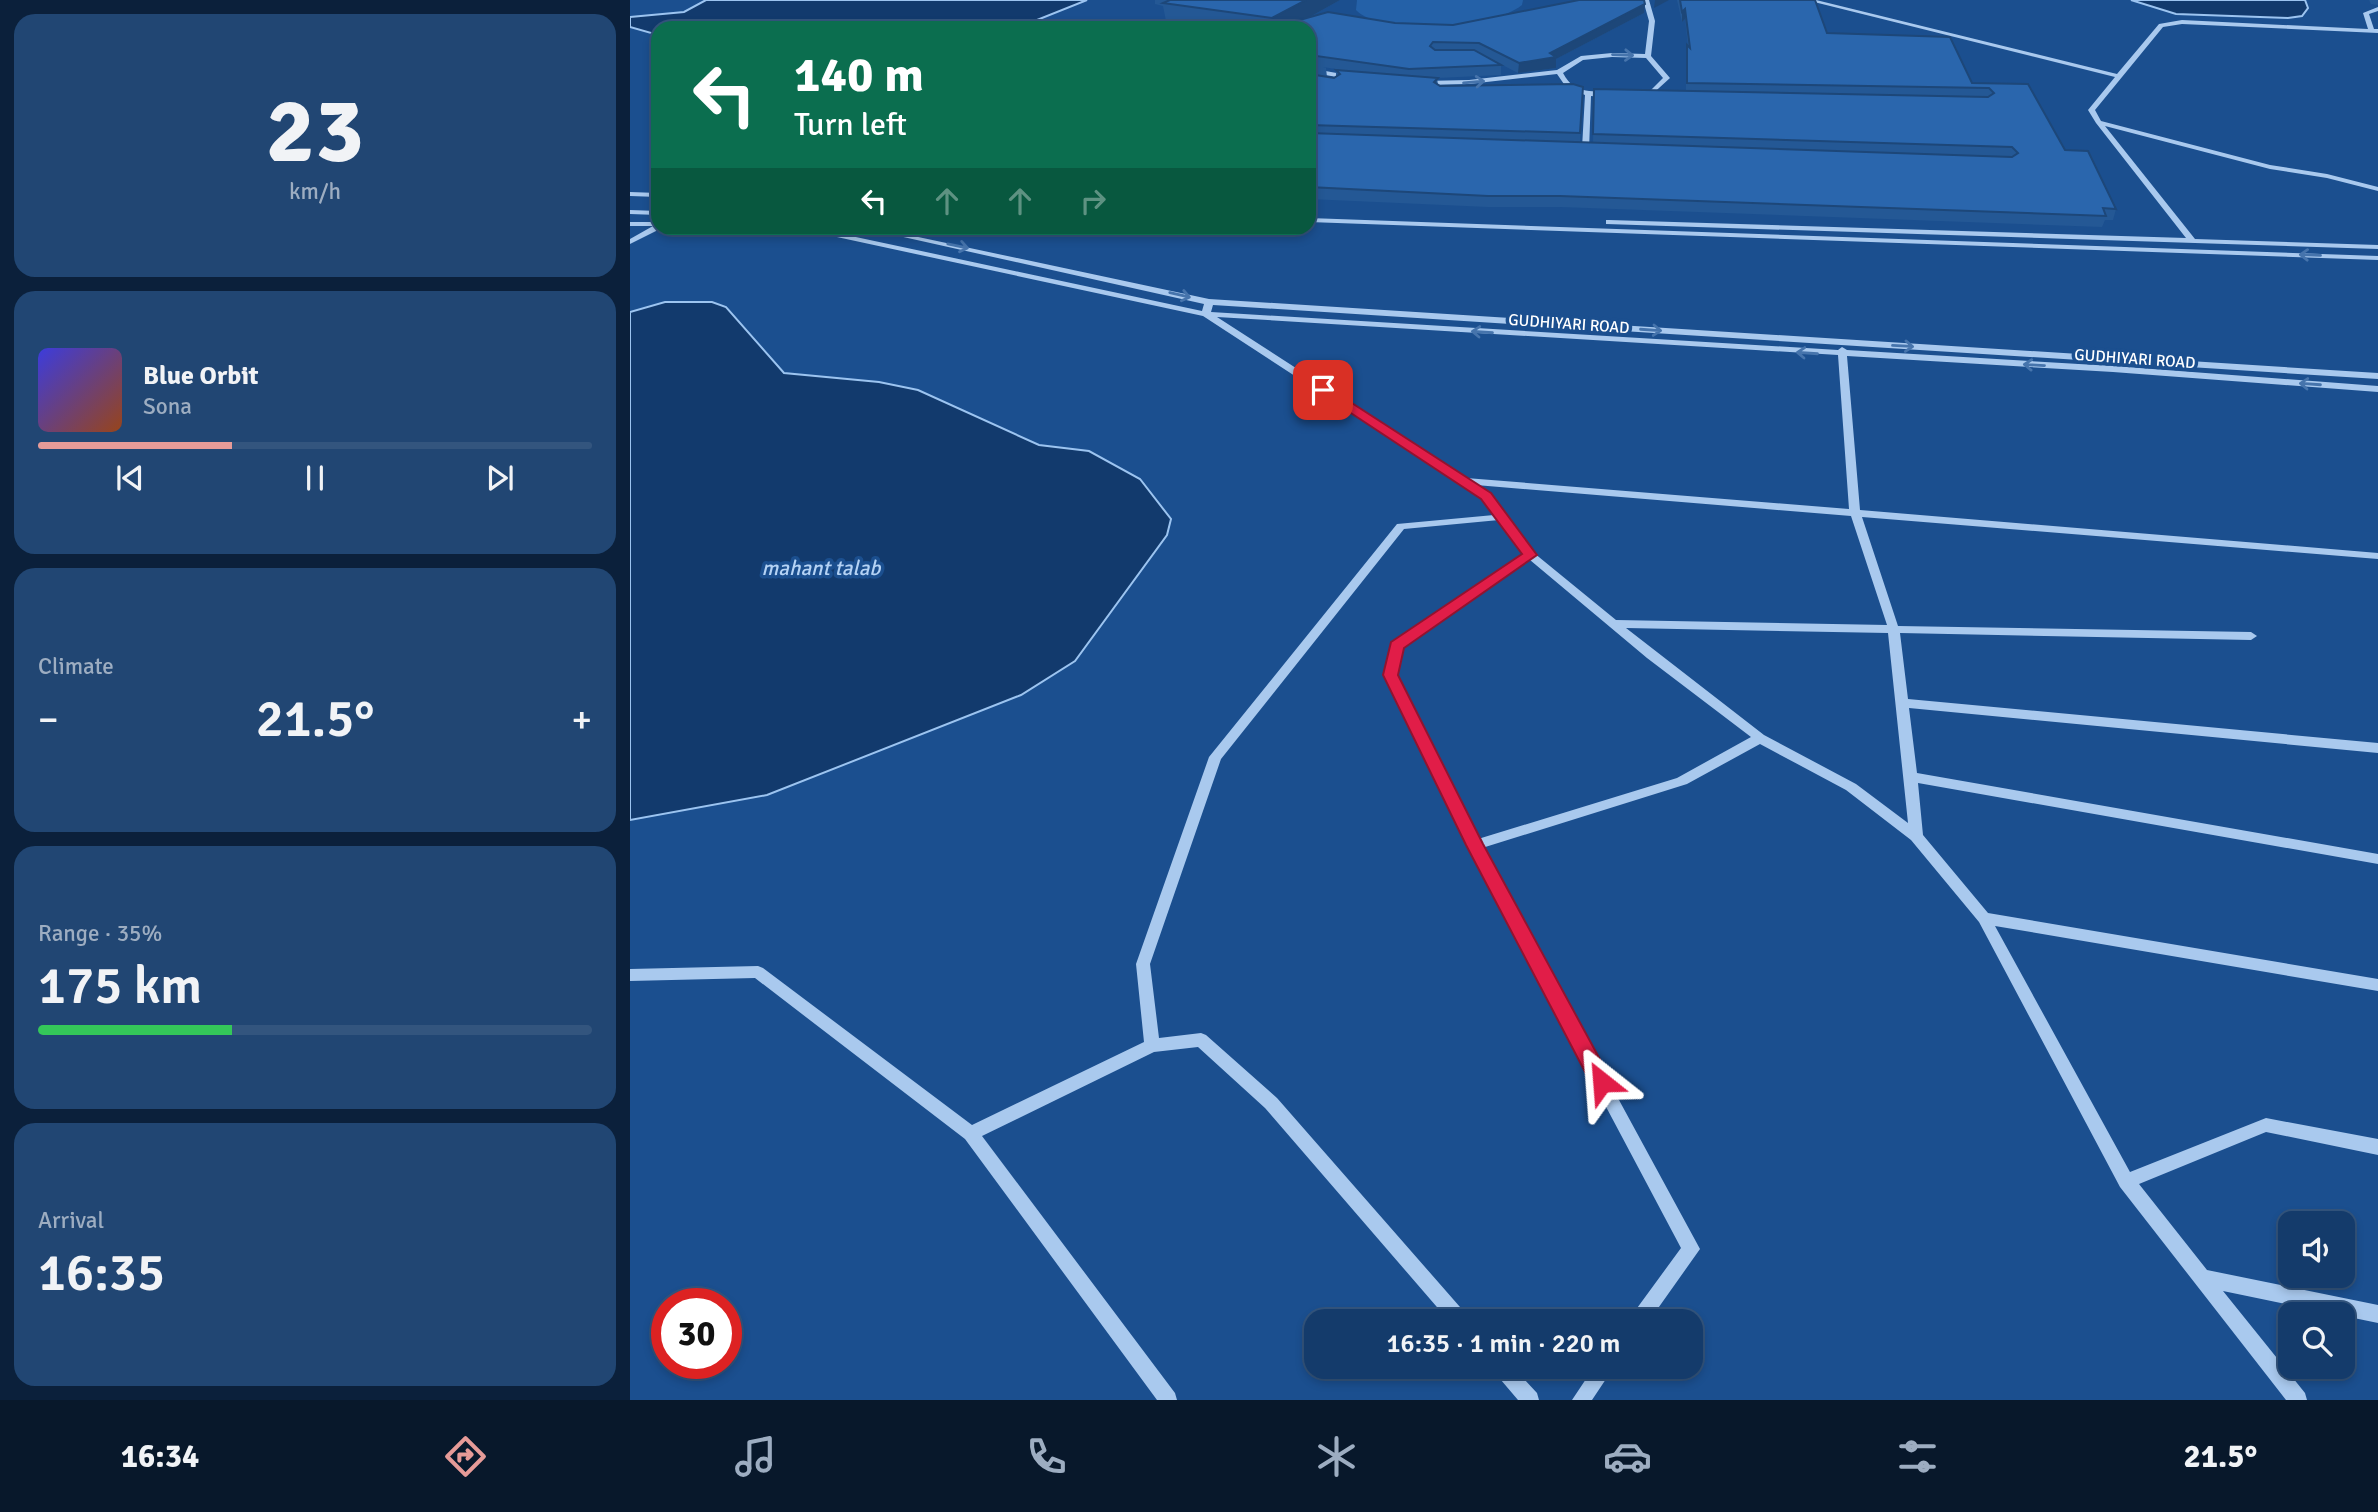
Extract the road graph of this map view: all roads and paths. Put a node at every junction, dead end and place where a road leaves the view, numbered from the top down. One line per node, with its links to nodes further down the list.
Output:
1 (1646, 0): 5 (street)
2 (1809, 0): 9 (street)
3 (2378, 9): 4 (street)
4 (2374, 31): 9 (street)
5 (1648, 56): 8 (street, one-way to 5); 21 (street)
6 (1496, 67): 10 (street)
7 (1316, 71): 11 (street)
8 (1559, 72): 10 (street); 15 (street)
9 (2118, 76): 24 (street)
10 (1516, 78): 13 (street, one-way to 10)
11 (1366, 79)
12 (1316, 81): 14 (street)
13 (1413, 83)
14 (1356, 86)
15 (1573, 90): 17 (street); 19 (street)
16 (1424, 91): 18 (street)
17 (1559, 91)
18 (1464, 92)
19 (1588, 94): 23 (street); 26 (street)
20 (1638, 96): 21 (street)
21 (1648, 96): 22 (street)
22 (1662, 96)
23 (1616, 97)
24 (2098, 122): 28 (street); 41 (street)
25 (1573, 148): 26 (street)
26 (1586, 148): 27 (street)
27 (1600, 148)
28 (2378, 189)
29 (630, 194): 30 (street)
30 (651, 194)
31 (651, 199): 32 (street)
32 (633, 212): 34 (street)
33 (1316, 212): 41 (street)
34 (651, 213)
35 (1316, 220): 44 (street, one-way to 35)
36 (630, 224): 37 (street)
37 (651, 226)
38 (651, 230): 42 (street)
39 (838, 235): 45 (street, GUDHIYARI ROAD)
40 (897, 235): 45 (street, GUDHIYARI ROAD, one-way to 45)
41 (2193, 242): 43 (street)
42 (630, 243)
43 (2378, 247)
44 (2378, 258)
45 (1207, 308): 46 (street, GUDHIYARI ROAD, one-way to 46); 47 (street, GUDHIYARI ROAD, one-way to 45); 50 (street)
46 (1841, 342): 47 (street); 48 (street, GUDHIYARI ROAD, one-way to 48)
47 (1844, 355): 49 (street, GUDHIYARI ROAD, one-way to 47); 51 (street)
48 (2378, 376)
49 (2378, 389)
50 (1463, 481): 51 (street); 52 (street)
51 (1855, 513): 54 (street); 56 (street)
52 (1502, 517): 53 (street); 68 (street)
53 (1530, 555): 55 (street); 63 (street)
54 (2378, 556)
55 (1614, 624): 56 (street); 59 (street)
56 (1893, 627): 57 (street); 58 (street)
57 (2251, 636)
58 (1902, 703): 60 (street); 61 (street)
59 (1760, 738): 62 (street); 63 (street)
60 (2378, 748)
61 (1911, 777): 62 (street); 64 (street)
62 (1916, 836): 65 (street)
63 (1474, 845): 74 (street)
64 (2378, 859)
65 (1984, 918): 67 (street); 71 (street)
66 (630, 975): 69 (street)
67 (2378, 985)
68 (1152, 1045): 69 (street); 73 (street)
69 (971, 1134): 78 (street)
70 (2378, 1147): 71 (street)
71 (2126, 1181): 72 (street)
72 (2203, 1278): 75 (street); 81 (street)
73 (1451, 1309)
74 (1647, 1309)
75 (2378, 1314)
76 (1512, 1379): 79 (street)
77 (1596, 1379): 80 (street)
78 (1168, 1400)
79 (1530, 1400)
80 (1581, 1400)
81 (2298, 1400)

